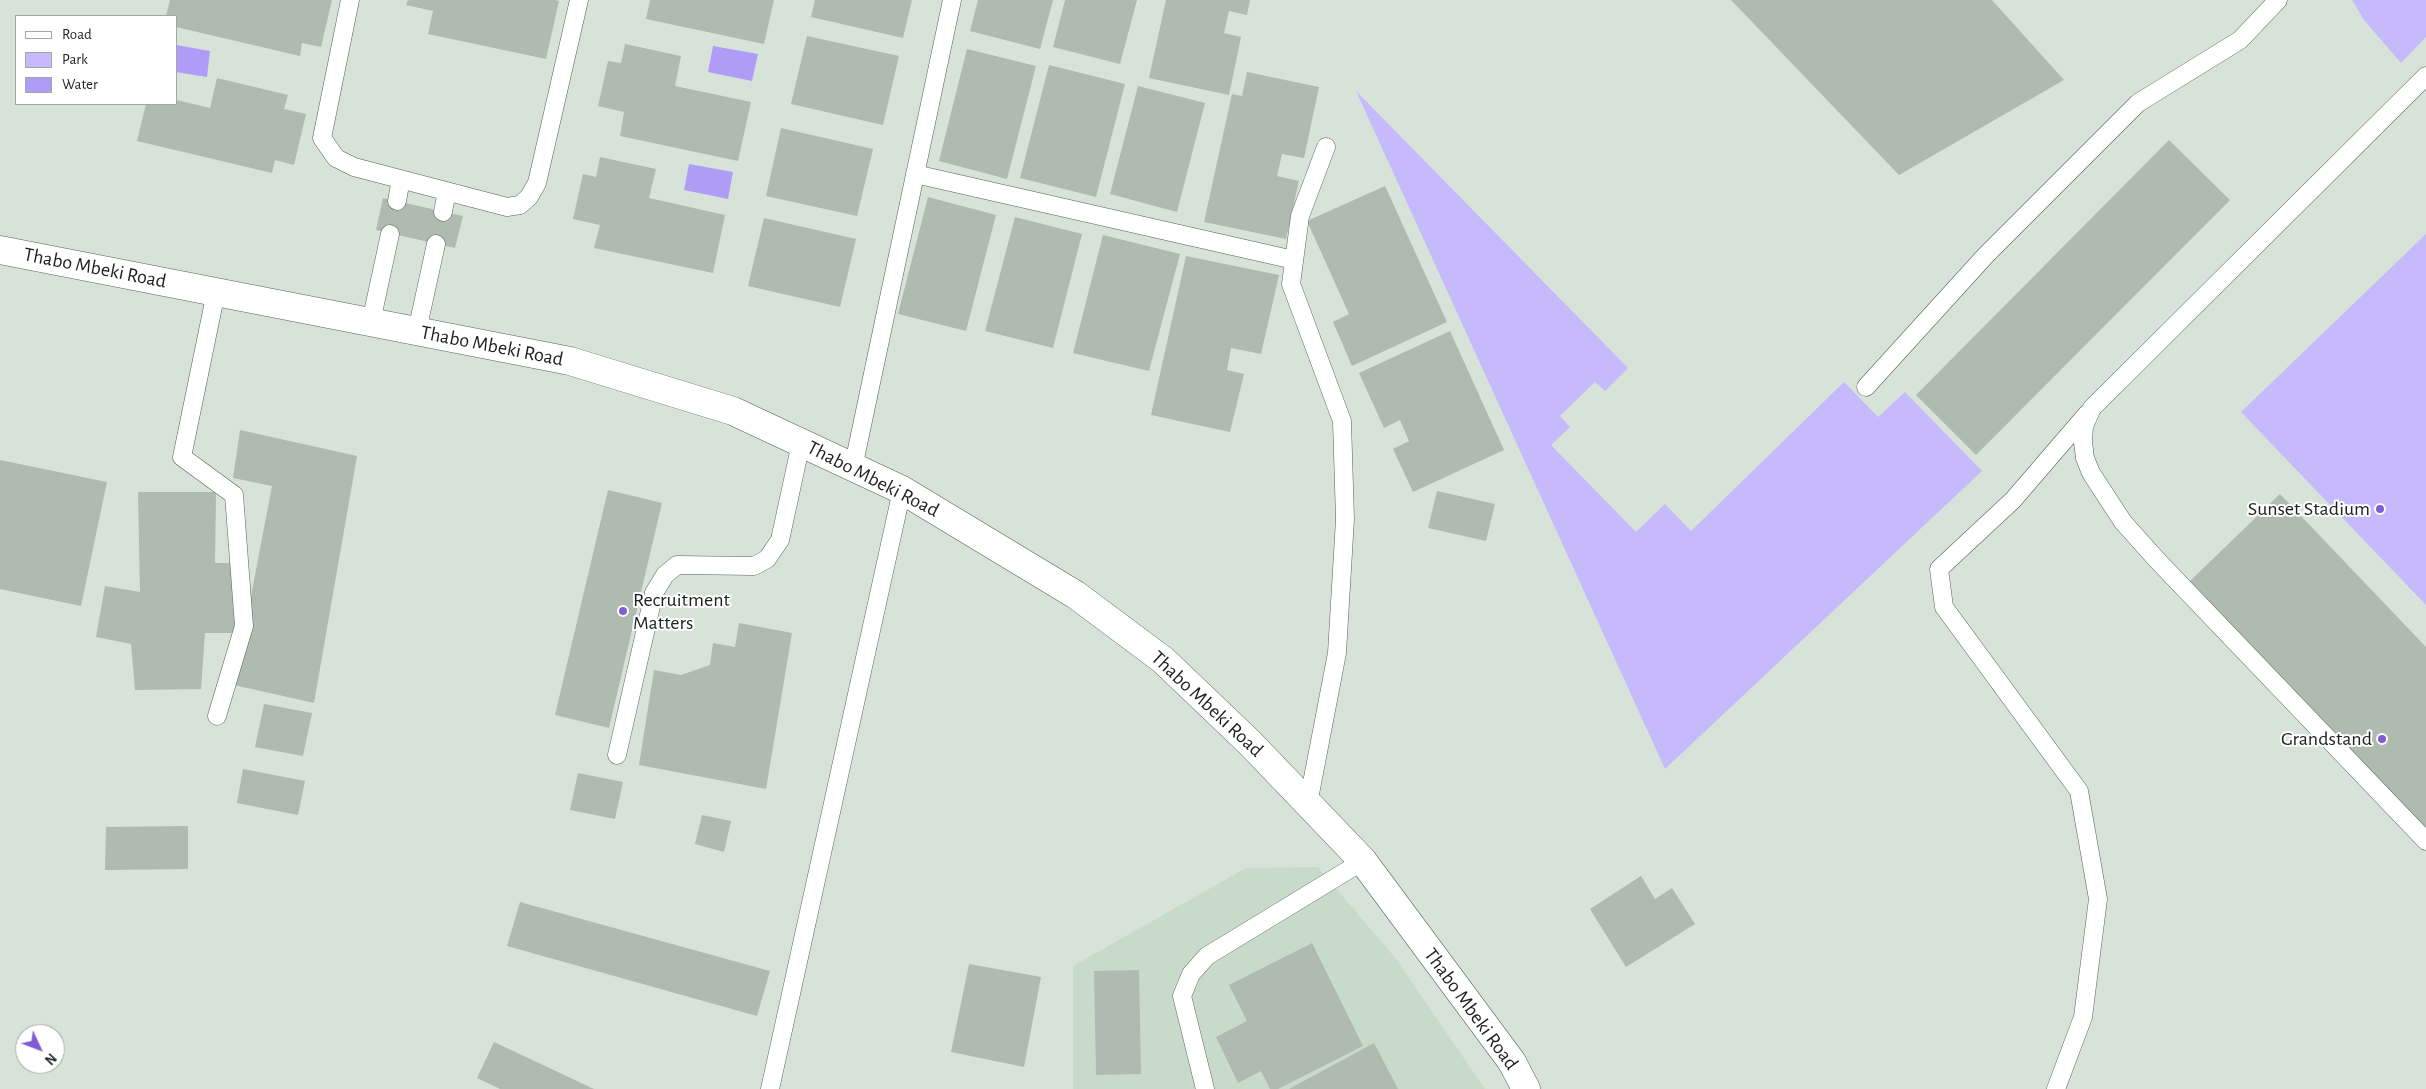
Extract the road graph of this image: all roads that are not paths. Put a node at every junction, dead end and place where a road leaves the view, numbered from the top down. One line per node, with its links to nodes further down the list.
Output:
1 (350, 0): 8 (lane)
2 (579, 0): 9 (lane)
3 (952, 0): 7 (lane)
4 (2278, 0): 19 (lane)
5 (2426, 76): 20 (lane)
6 (1326, 147): 15 (lane)
7 (915, 174): 15 (lane); 22 (lane)
8 (401, 179): 9 (lane); 10 (lane)
9 (447, 191): 11 (lane)
10 (397, 201)
11 (443, 212)
12 (390, 234): 17 (lane)
13 (436, 244): 18 (lane)
14 (0, 250): 16 (main road, Thabo Mbeki Road)
15 (1294, 260): 26 (lane)
16 (216, 292): 17 (main road, Thabo Mbeki Road); 24 (lane)
17 (371, 322): 18 (main road, Thabo Mbeki Road)
18 (417, 331): 21 (main road, Thabo Mbeki Road)
19 (1866, 387)
20 (2092, 408): 27 (lane); 32 (lane)
21 (800, 443): 22 (main road, Thabo Mbeki Road); 25 (lane)
22 (853, 468): 23 (main road, Thabo Mbeki Road)
23 (902, 490): 26 (main road, Thabo Mbeki Road); 29 (lane)
24 (217, 716)
25 (617, 755)
26 (1308, 804): 28 (main road, Thabo Mbeki Road)
27 (2426, 841)
28 (1363, 861): 30 (lane); 31 (main road, Thabo Mbeki Road)
29 (770, 1089)
30 (1205, 1089)
31 (1526, 1089)
32 (2056, 1089)

